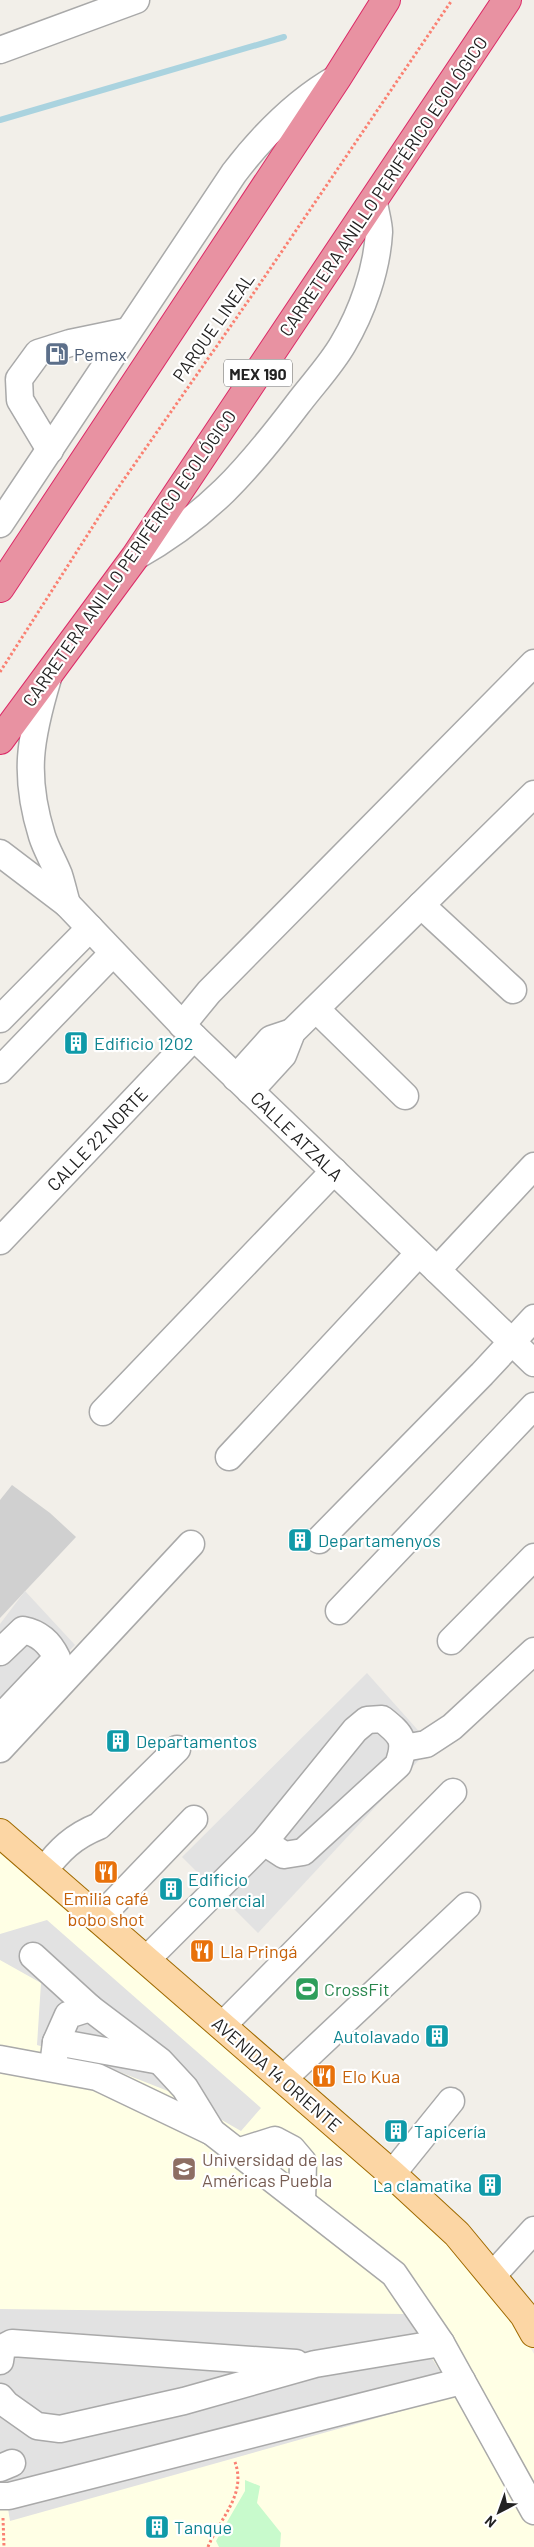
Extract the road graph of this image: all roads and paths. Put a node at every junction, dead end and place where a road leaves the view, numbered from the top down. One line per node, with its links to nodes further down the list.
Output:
1 (136, 0): 5 (street)
2 (386, 0): 6 (highway)
3 (452, 0): 14 (path, PARQUE LINEAL)
4 (506, 0): 7 (highway, CARRETERA ANILLO PERIFÉRICO ECOLÓGICO / MEX 190)
5 (0, 50)
6 (337, 78): 8 (street); 12 (highway)
7 (374, 202): 11 (highway, CARRETERA ANILLO PERIFÉRICO ECOLÓGICO / MEX 190); 11 (street)
8 (128, 331): 9 (street); 9 (street)
9 (50, 450): 10 (street)
10 (0, 524)
11 (135, 557): 15 (highway, CARRETERA ANILLO PERIFÉRICO ECOLÓGICO / MEX 190)
12 (0, 588)
13 (534, 663): 26 (street, CALLE 22 NORTE)
14 (0, 672)
15 (50, 672): 16 (highway, CARRETERA ANILLO PERIFÉRICO ECOLÓGICO / MEX 190); 19 (street, CALLE ATZALA)
16 (0, 740)
17 (532, 800): 20 (street)
18 (0, 853): 19 (street, CALLE ATZALA)
19 (67, 904): 21 (street, CALLE ATZALA)
20 (421, 905): 23 (street); 24 (street)
21 (90, 928): 22 (street, CALLE ATZALA); 25 (street)
22 (113, 952): 26 (street, CALLE ATZALA); 27 (street)
23 (513, 990)
24 (316, 1009): 28 (street); 29 (street)
25 (0, 1019)
26 (188, 1031): 28 (street, CALLE ATZALA); 32 (street, CALLE 22 NORTE)
27 (0, 1070)
28 (243, 1085): 31 (street, CALLE ATZALA)
29 (405, 1096)
30 (534, 1166): 33 (street)
31 (334, 1171): 33 (street, CALLE ATZALA); 38 (street)
32 (0, 1241)
33 (428, 1262): 35 (street, CALLE ATZALA); 39 (street)
34 (534, 1318): 35 (street)
35 (512, 1342): 36 (street, CALLE ATZALA); 40 (street)
36 (534, 1363)
37 (534, 1406): 43 (street)
38 (103, 1412)
39 (229, 1457)
40 (319, 1540)
41 (192, 1544): 49 (street)
42 (534, 1557): 44 (street)
43 (340, 1611)
44 (451, 1641)
45 (534, 1651): 48 (street)
46 (0, 1652): 47 (street)
47 (0, 1718)
48 (404, 1748): 54 (street); 54 (street)
49 (0, 1749)
50 (177, 1749): 55 (street)
51 (453, 1792): 61 (street)
52 (194, 1819): 57 (street)
53 (0, 1833): 55 (main road, AVENIDA 14 ORIENTE)
54 (264, 1842): 59 (street)
55 (44, 1871): 57 (main road, AVENIDA 14 ORIENTE)
56 (467, 1906): 66 (street)
57 (98, 1919): 59 (main road, AVENIDA 14 ORIENTE)
58 (33, 1956): 60 (street)
59 (146, 1960): 61 (main road, AVENIDA 14 ORIENTE)
60 (90, 2008): 62 (street); 64 (street)
61 (222, 2026): 66 (main road, AVENIDA 14 ORIENTE)
62 (56, 2042): 64 (street); 65 (street)
63 (0, 2059): 65 (street)
64 (160, 2061): 68 (street)
65 (52, 2069): 68 (street)
66 (283, 2079): 70 (main road, AVENIDA 14 ORIENTE)
67 (451, 2101): 70 (street)
68 (212, 2132): 69 (street)
69 (238, 2152): 71 (street); 71 (street)
70 (392, 2174): 73 (main road, AVENIDA 14 ORIENTE)
71 (302, 2202): 75 (street)
72 (534, 2230): 73 (street)
73 (492, 2276): 74 (main road, AVENIDA 14 ORIENTE)
74 (531, 2318)
75 (441, 2343): 77 (street); 78 (street)
76 (0, 2361): 77 (street)
77 (315, 2364): 79 (street)
78 (462, 2380): 80 (street); 82 (street)
79 (0, 2397)
80 (226, 2441): 81 (street); 83 (path)
81 (0, 2496)
82 (534, 2511)
83 (208, 2547)

